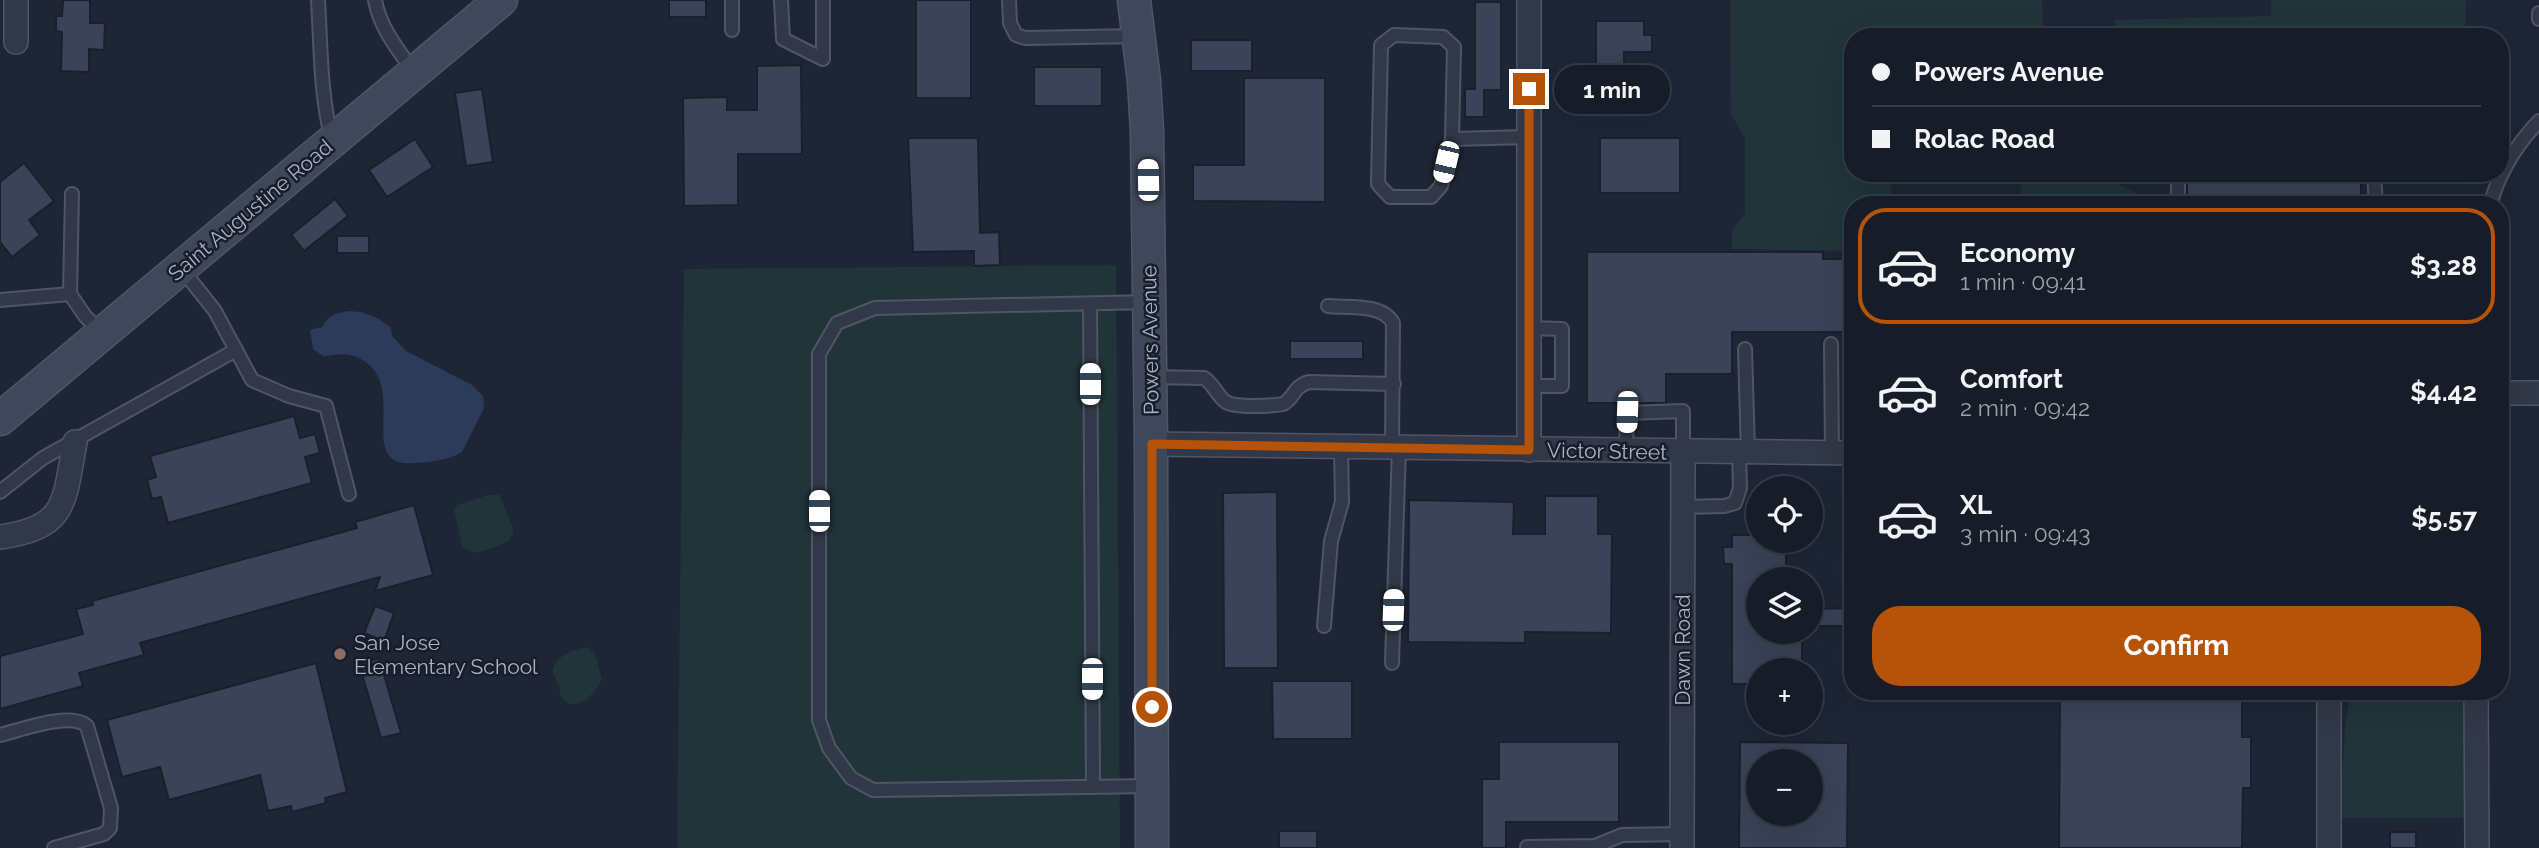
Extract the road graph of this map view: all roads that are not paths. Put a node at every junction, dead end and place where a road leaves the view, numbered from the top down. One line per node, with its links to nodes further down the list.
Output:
1 (16, 0): 15 (street)
2 (318, 0): 20 (lane)
3 (375, 0): 16 (lane)
4 (501, 0): 16 (street, Saint Augustine Road)
5 (732, 0): 13 (lane)
6 (781, 0): 7 (lane)
7 (823, 0)
8 (1009, 0): 14 (lane)
9 (1134, 0): 14 (street, Powers Avenue)
10 (1529, 0): 18 (street)
11 (2539, 13): 12 (lane)
12 (2539, 19)
13 (732, 30)
14 (1139, 36): 26 (street, Powers Avenue)
15 (16, 42)
16 (414, 73): 20 (street, Saint Augustine Road)
17 (2539, 121): 21 (lane)
18 (1529, 137): 19 (lane); 29 (street)
19 (1452, 139): 19 (lane)
20 (332, 141): 23 (street, Saint Augustine Road)
21 (2509, 161)
22 (72, 194): 24 (lane)
23 (181, 268): 30 (street, Saint Augustine Road); 33 (lane)
24 (70, 295): 25 (lane); 30 (lane)
25 (0, 300)
26 (1150, 302): 27 (lane); 34 (street, Powers Avenue)
27 (1090, 304): 59 (lane); 59 (lane)
28 (1328, 306): 35 (lane)
29 (1529, 328): 36 (street); 36 (lane)
30 (102, 334): 39 (street, Saint Augustine Road)
31 (1830, 344): 48 (lane)
32 (1745, 349): 47 (lane)
33 (236, 350): 40 (lane); 50 (lane)
34 (1150, 377): 35 (lane); 41 (street, Powers Avenue)
35 (1394, 384): 43 (lane)
36 (1529, 386): 44 (street)
37 (2509, 393): 38 (street)
38 (2539, 393)
39 (0, 419)
40 (75, 442): 49 (lane); 52 (street)
41 (1152, 444): 42 (street, Victor Street); 58 (street, Powers Avenue)
42 (1341, 448): 43 (street, Victor Street); 53 (lane)
43 (1395, 449): 44 (street, Victor Street); 54 (lane)
44 (1529, 450): 45 (street, Victor Street)
45 (1626, 450): 46 (street, Victor Street); 46 (lane)
46 (1683, 452): 47 (street, Victor Street); 51 (street, Dawn Road)
47 (1744, 452): 48 (street, Victor Street); 51 (lane)
48 (1842, 453)
49 (0, 492)
50 (349, 494)
51 (1682, 507): 60 (street, Dawn Road)
52 (0, 537)
53 (1324, 626)
54 (1392, 663)
55 (2329, 700): 64 (street)
56 (2476, 700): 65 (street)
57 (0, 735): 62 (lane)
58 (1152, 786): 59 (lane); 63 (street, Powers Avenue)
59 (1093, 787)
60 (1682, 841): 61 (lane)
61 (1527, 847)
62 (54, 848)
63 (1152, 848)
64 (2329, 848)
65 (2477, 848)

